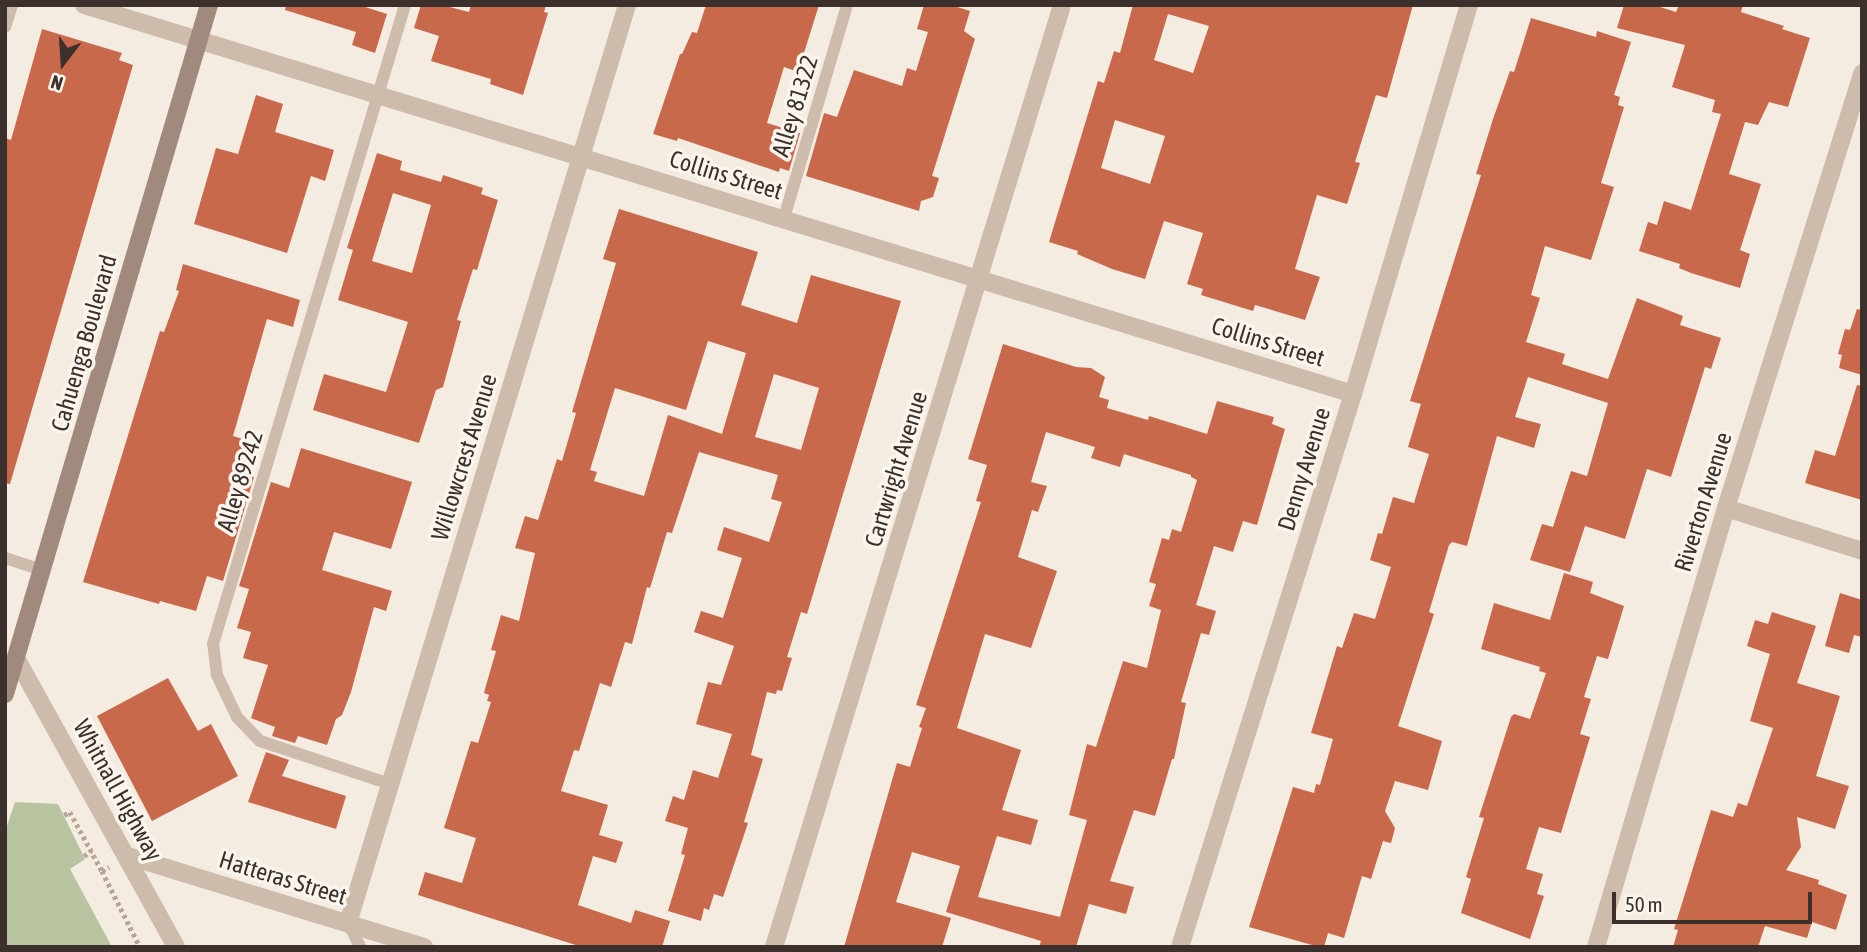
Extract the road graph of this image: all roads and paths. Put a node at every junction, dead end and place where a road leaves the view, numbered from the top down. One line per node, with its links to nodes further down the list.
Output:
1 (12, 5): 9 (lane)
2 (84, 5): 10 (street, Collins Street)
3 (209, 5): 10 (main road, Cahuenga Boulevard)
4 (405, 5): 12 (lane, Alley 89242)
5 (627, 5): 13 (street, Willowcrest Avenue)
6 (847, 5): 14 (lane, Alley 81322)
7 (1062, 5): 15 (street, Cartwright Avenue)
8 (1469, 5): 16 (street, Denny Avenue)
9 (5, 27)
10 (198, 39): 12 (street, Collins Street); 20 (main road, Cahuenga Boulevard)
11 (1862, 73): 17 (street, Riverton Avenue)
12 (378, 93): 13 (street, Collins Street); 23 (lane, Alley 89242)
13 (581, 156): 14 (street, Collins Street); 23 (street, Willowcrest Avenue)
14 (784, 218): 15 (street, Collins Street)
15 (980, 280): 16 (street, Collins Street); 33 (street, Cartwright Avenue)
16 (1353, 394): 34 (street, Denny Avenue)
17 (1726, 508): 18 (street); 35 (street, Riverton Avenue)
18 (1862, 551)
19 (5, 558): 20 (lane)
20 (43, 570): 21 (main road, Cahuenga Boulevard)
21 (16, 658): 22 (main road, Cahuenga Boulevard); 26 (street, Whitnall Highway)
22 (5, 694)
23 (390, 784): 28 (street, Willowcrest Avenue)
24 (91, 851): 25 (path)
25 (83, 856)
26 (128, 856): 28 (street, Hatteras Street); 30 (street, Whitnall Highway)
27 (102, 871): 29 (path)
28 (348, 923): 31 (lane); 32 (street, Hatteras Street)
29 (140, 947)
30 (176, 947)
31 (360, 947)
32 (424, 947)
33 (774, 947)
34 (1180, 947)
35 (1596, 947)

